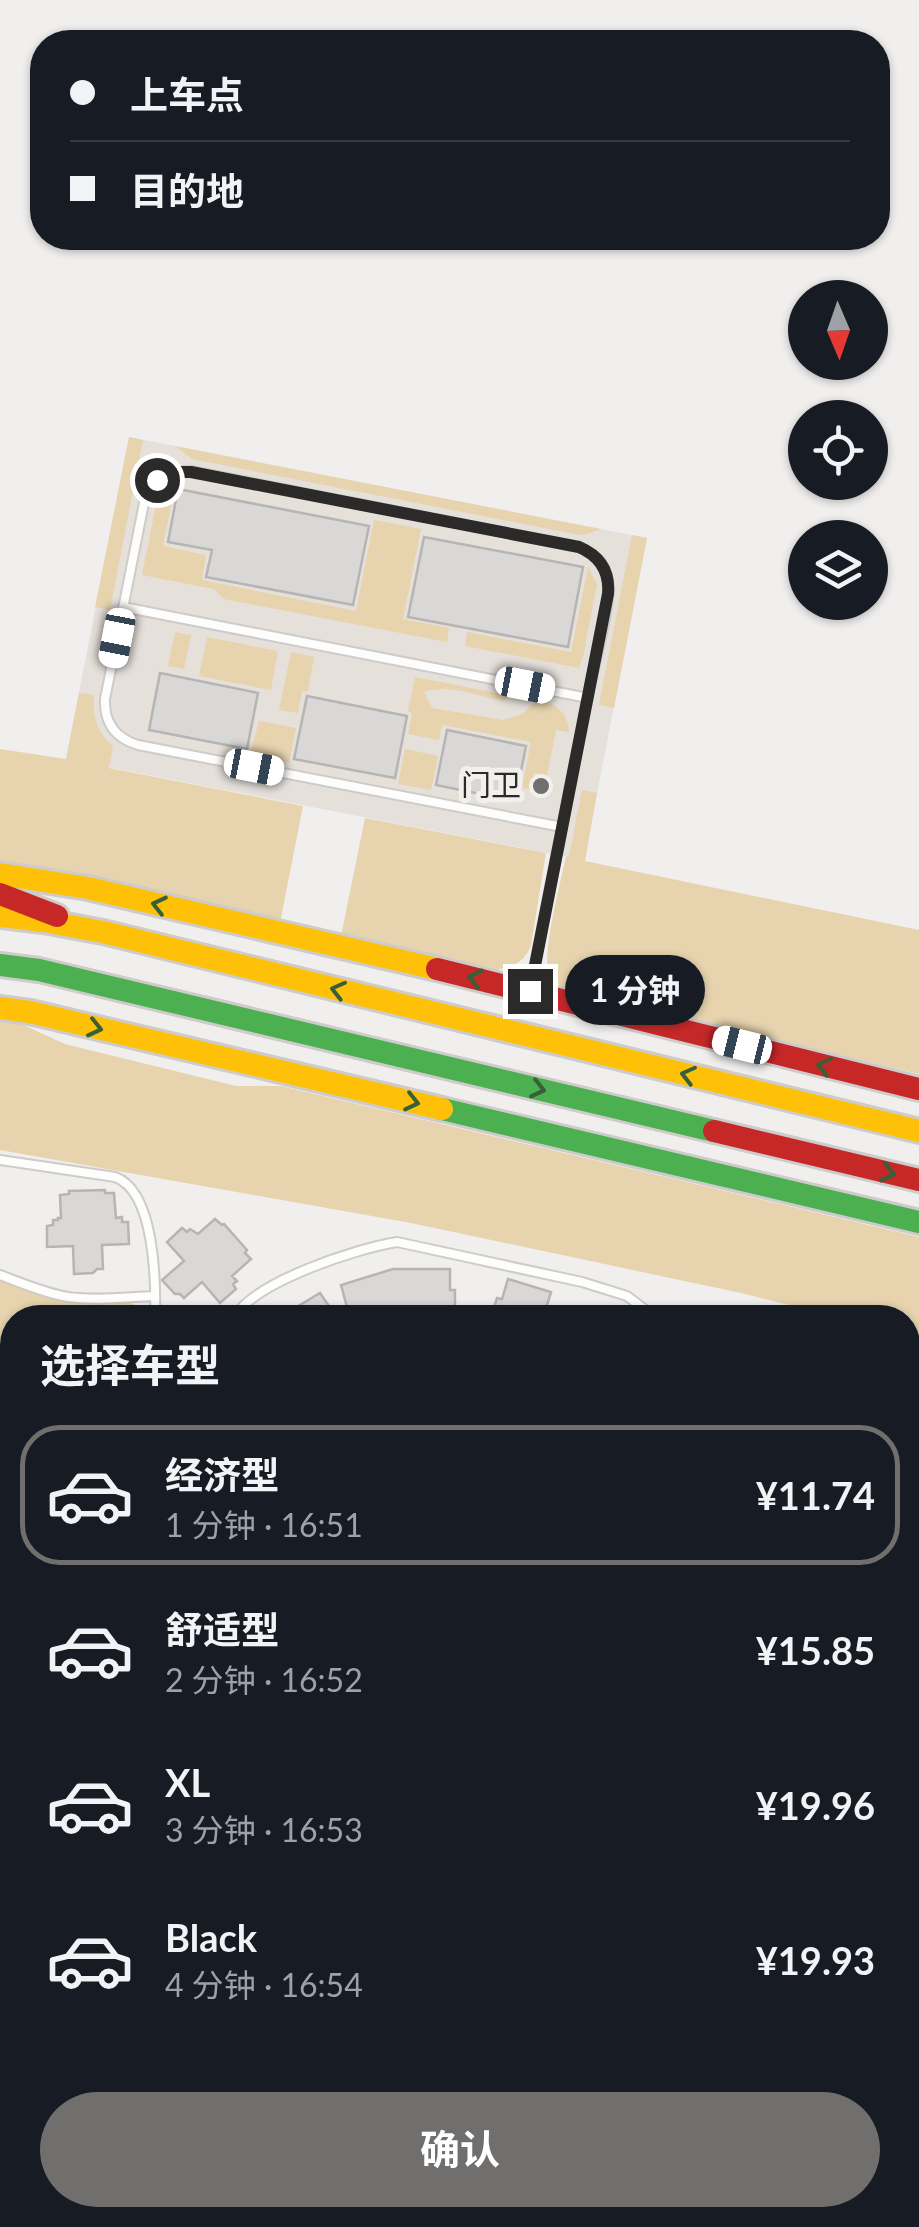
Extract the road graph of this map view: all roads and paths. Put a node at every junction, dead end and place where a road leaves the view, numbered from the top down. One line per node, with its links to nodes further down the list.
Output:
1 (123, 607): 2 (lane); 2 (lane); 3 (lane)
2 (588, 698): 3 (lane)
3 (562, 828): 9 (lane)
4 (0, 874): 9 (main road, one-way to 4)
5 (0, 894): 7 (main road)
6 (0, 916): 7 (main road)
7 (103, 932): 12 (main road, one-way to 7)
8 (0, 965): 14 (main road, one-way to 14)
9 (530, 991): 11 (main road, one-way to 9)
10 (0, 1008): 15 (main road, one-way to 15)
11 (919, 1089)
12 (919, 1131)
13 (0, 1160): 17 (lane)
14 (919, 1180)
15 (919, 1222)
16 (0, 1275): 17 (lane)
17 (155, 1296): 18 (lane)
18 (155, 1305)
19 (241, 1305): 20 (lane)
20 (639, 1305)

